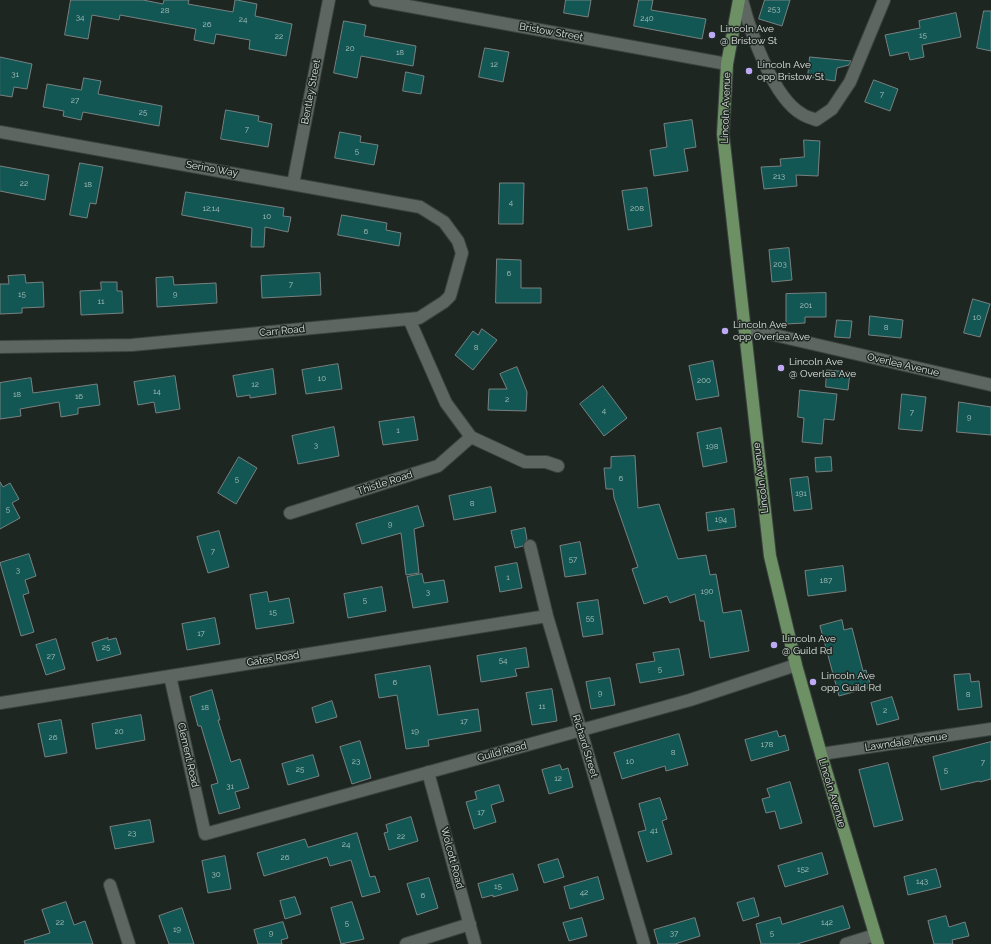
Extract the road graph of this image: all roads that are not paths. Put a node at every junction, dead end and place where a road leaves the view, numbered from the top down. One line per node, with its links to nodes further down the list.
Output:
1 (329, 0): 7 (street, Bentley Street)
2 (375, 0): 5 (street, Bristow Street)
3 (741, 0): 4 (street); 5 (main road, Lincoln Avenue)
4 (884, 0)
5 (727, 64): 10 (main road, Lincoln Avenue)
6 (0, 132): 7 (street, Serino Way)
7 (292, 184): 8 (street, Serino Way)
8 (423, 208): 9 (street, Carr Road)
9 (409, 319): 11 (street, Carr Road); 13 (street)
10 (744, 328): 12 (street, Overlea Avenue); 18 (main road, Lincoln Avenue)
11 (0, 347)
12 (991, 385)
13 (471, 437): 14 (street); 15 (street, Thistle Road)
14 (558, 466)
15 (290, 513)
16 (530, 546): 17 (street, Richard Street)
17 (547, 616): 19 (street, Gates Road); 22 (street, Richard Street)
18 (796, 665): 22 (street, Guild Road); 23 (main road, Lincoln Avenue)
19 (170, 676): 20 (street, Gates Road); 25 (street, Clement Road)
20 (0, 701)
21 (991, 729): 23 (street, Lawndale Avenue)
22 (580, 730): 24 (street, Guild Road); 32 (street, Richard Street)
23 (821, 754): 28 (main road, Lincoln Avenue)
24 (428, 772): 25 (street, Guild Road); 27 (street, Wolcott Road)
25 (205, 834)
26 (110, 885): 29 (street)
27 (470, 924): 30 (street); 31 (street, Wolcott Road)
28 (876, 940): 33 (street)
29 (129, 944)
30 (406, 944)
31 (476, 944)
32 (644, 944)
33 (846, 944)

